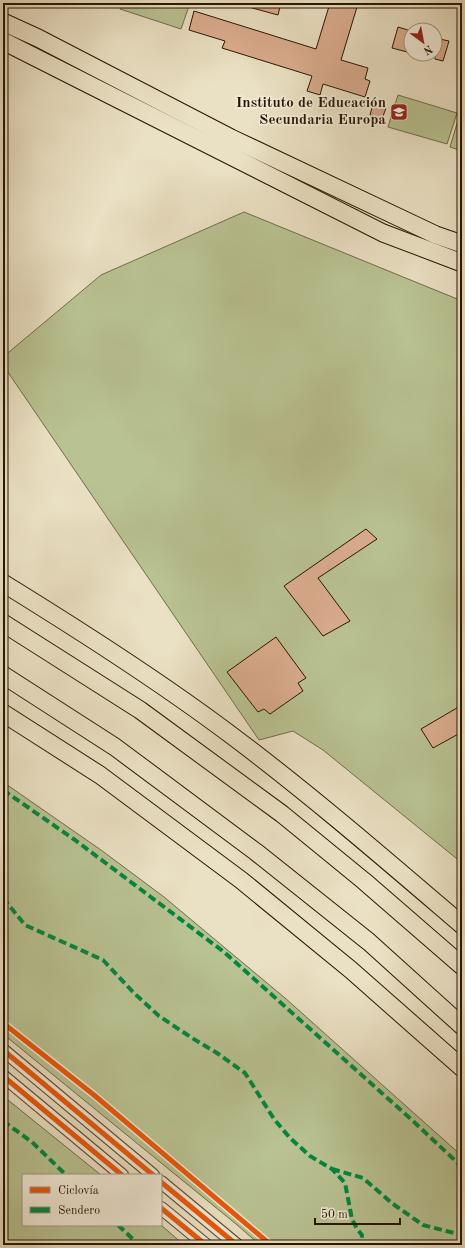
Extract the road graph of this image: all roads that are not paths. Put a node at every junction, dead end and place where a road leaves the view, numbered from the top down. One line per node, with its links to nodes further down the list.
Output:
1 (3, 18): 3 (highway)
2 (3, 22): 3 (highway)
3 (20, 29): 7 (highway)
4 (3, 41): 6 (highway)
5 (3, 50): 6 (highway)
6 (94, 87): 8 (highway)
7 (462, 244)
8 (462, 263)
9 (3, 583): 13 (highway)
10 (3, 623): 14 (highway)
11 (3, 675): 15 (highway)
12 (3, 713): 17 (highway)
13 (462, 925)
14 (462, 966)
15 (462, 1026)
16 (3, 1050): 20 (street)
17 (462, 1068)
18 (3, 1076): 19 (street)
19 (121, 1174)
20 (152, 1174)
21 (162, 1183): 24 (street)
22 (162, 1209): 23 (street)
23 (206, 1245)
24 (237, 1245)

